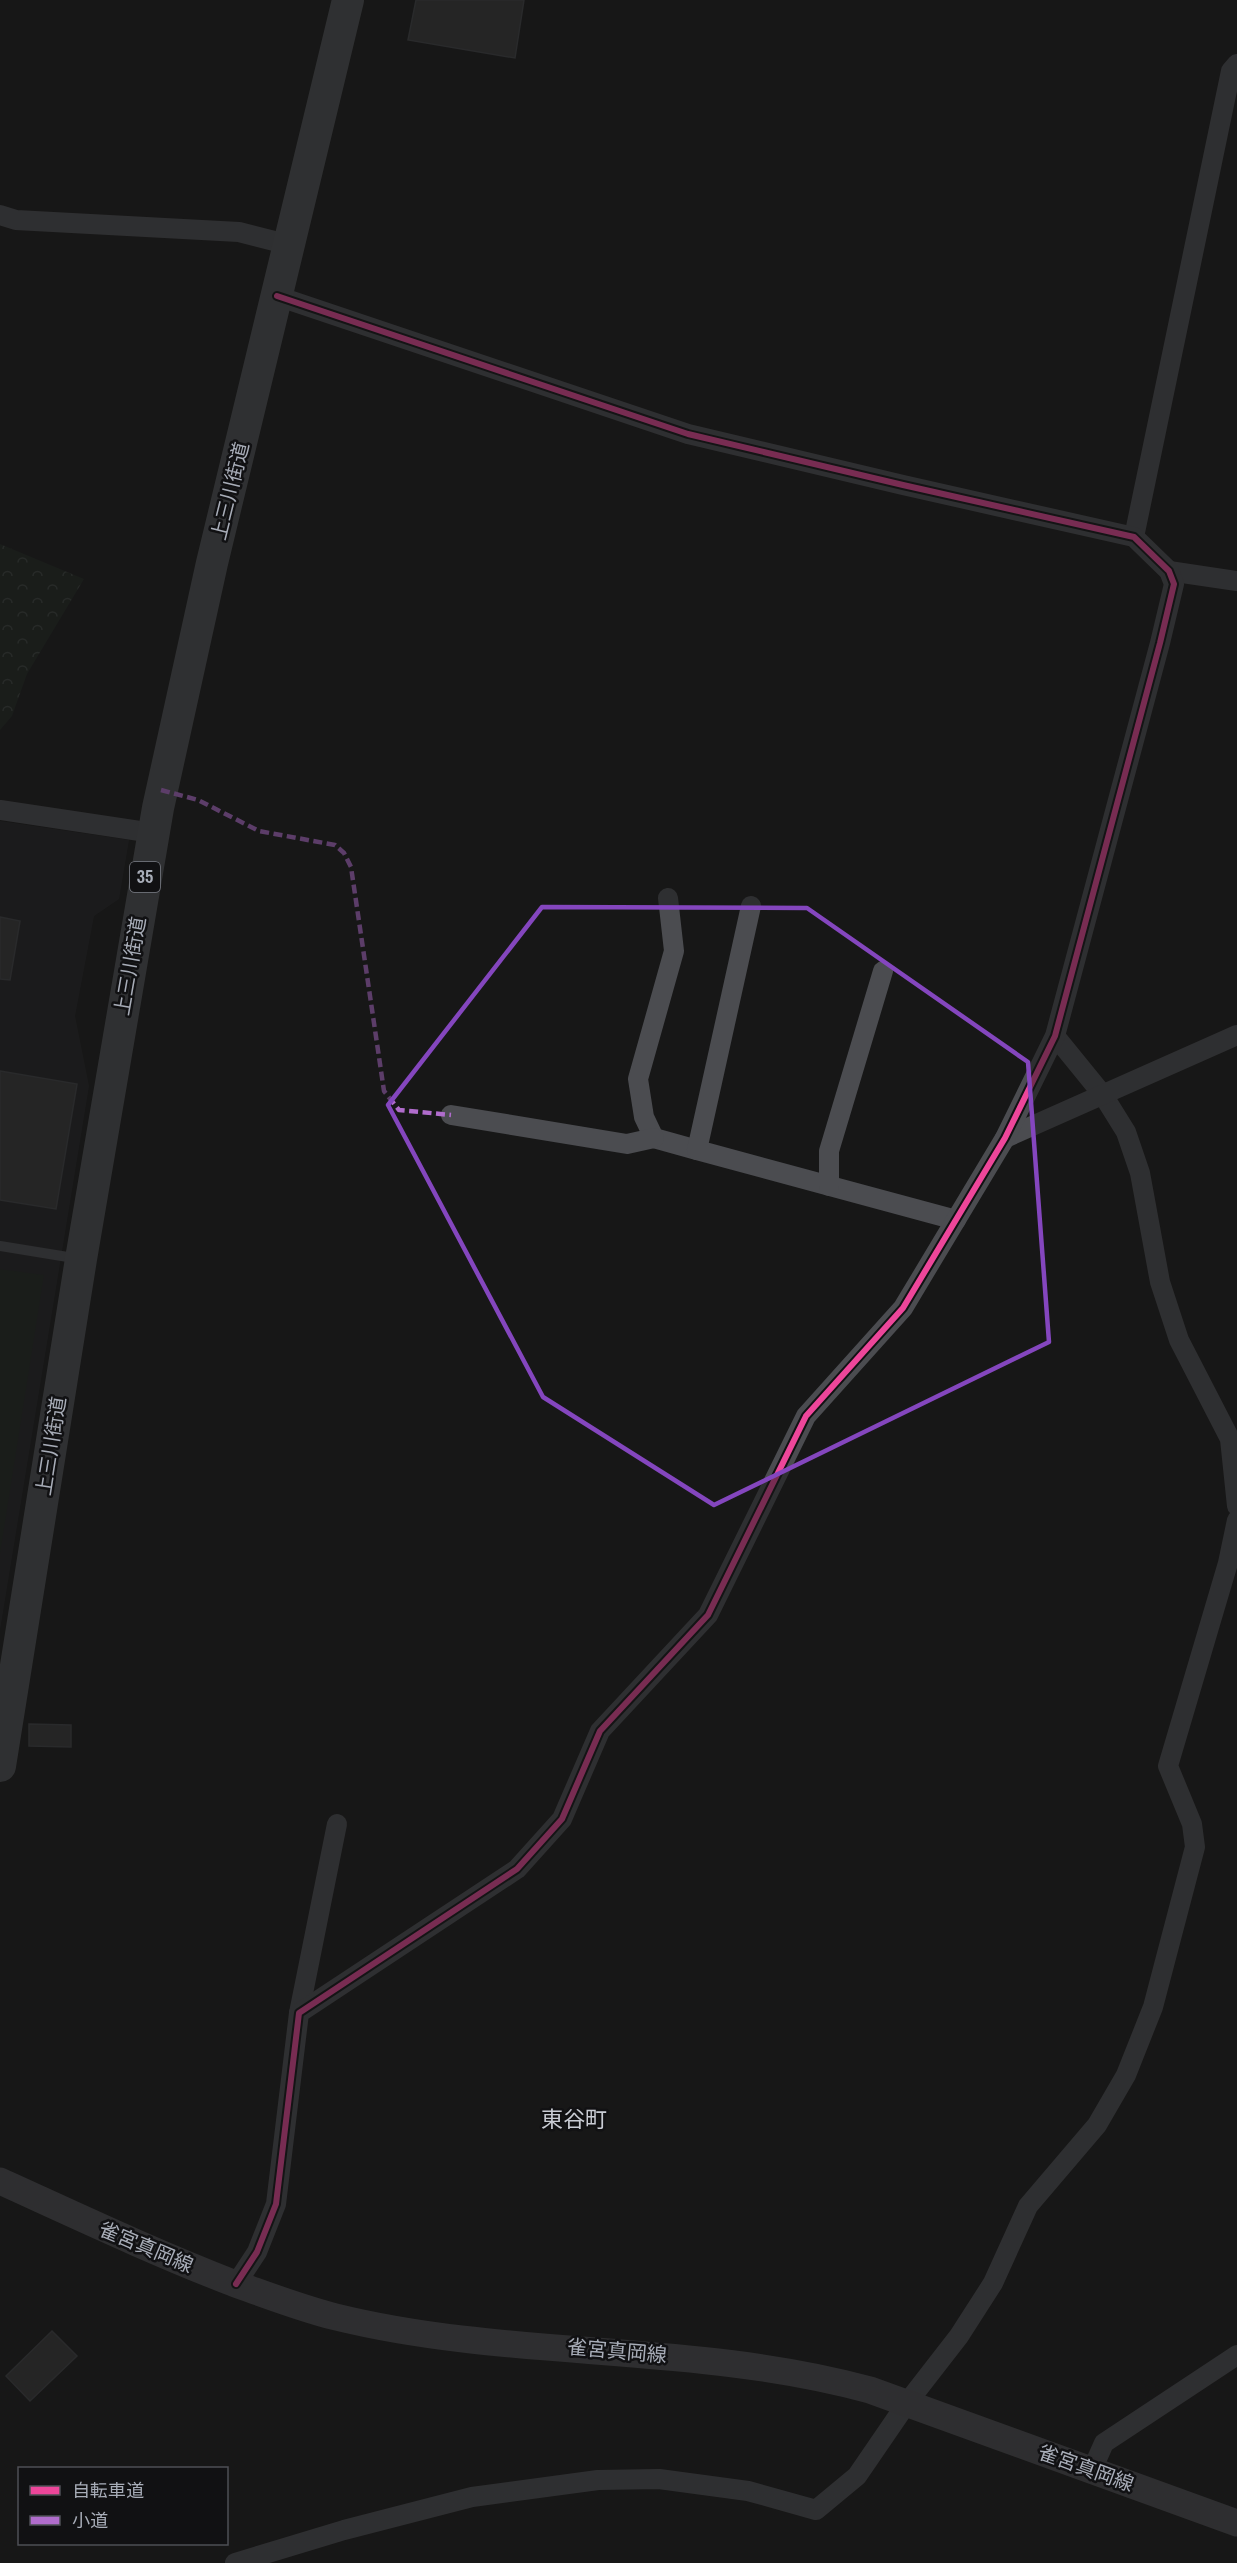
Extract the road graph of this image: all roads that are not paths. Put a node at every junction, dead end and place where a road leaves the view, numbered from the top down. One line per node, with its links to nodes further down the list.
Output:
1 (348, 0): 4 (main road, 上三川街道 / 35)
2 (1237, 64): 6 (street)
3 (0, 215): 4 (street)
4 (290, 245): 5 (main road, 上三川街道 / 35)
5 (277, 296): 6 (street); 10 (main road, 上三川街道 / 35)
6 (1134, 537): 7 (street)
7 (1169, 571): 8 (street); 15 (street)
8 (1237, 581)
9 (0, 810): 10 (street)
10 (153, 833): 24 (main road, 上三川街道 / 35)
11 (668, 898): 18 (street)
12 (751, 906): 20 (street)
13 (883, 971): 21 (street)
14 (1237, 1035): 16 (street)
15 (1055, 1036): 16 (street); 19 (street)
16 (1103, 1095): 19 (street); 25 (street)
17 (451, 1115): 18 (street)
18 (654, 1137): 20 (street)
19 (1005, 1138): 22 (street)
20 (698, 1150): 21 (street)
21 (830, 1186): 22 (street)
22 (956, 1220): 29 (street)
23 (0, 1246): 24 (lane)
24 (81, 1259): 27 (main road, 上三川街道 / 35)
25 (1237, 1506)
26 (1237, 1520): 33 (street)
27 (0, 1766)
28 (337, 1824): 29 (street)
29 (299, 2013): 31 (street)
30 (0, 2181): 31 (main road, 雀宮真岡線)
31 (236, 2284): 33 (main road, 雀宮真岡線)
32 (1237, 2355): 34 (street)
33 (907, 2403): 34 (main road, 雀宮真岡線); 36 (street)
34 (1092, 2470): 35 (main road, 雀宮真岡線)
35 (1237, 2523)
36 (235, 2563)

